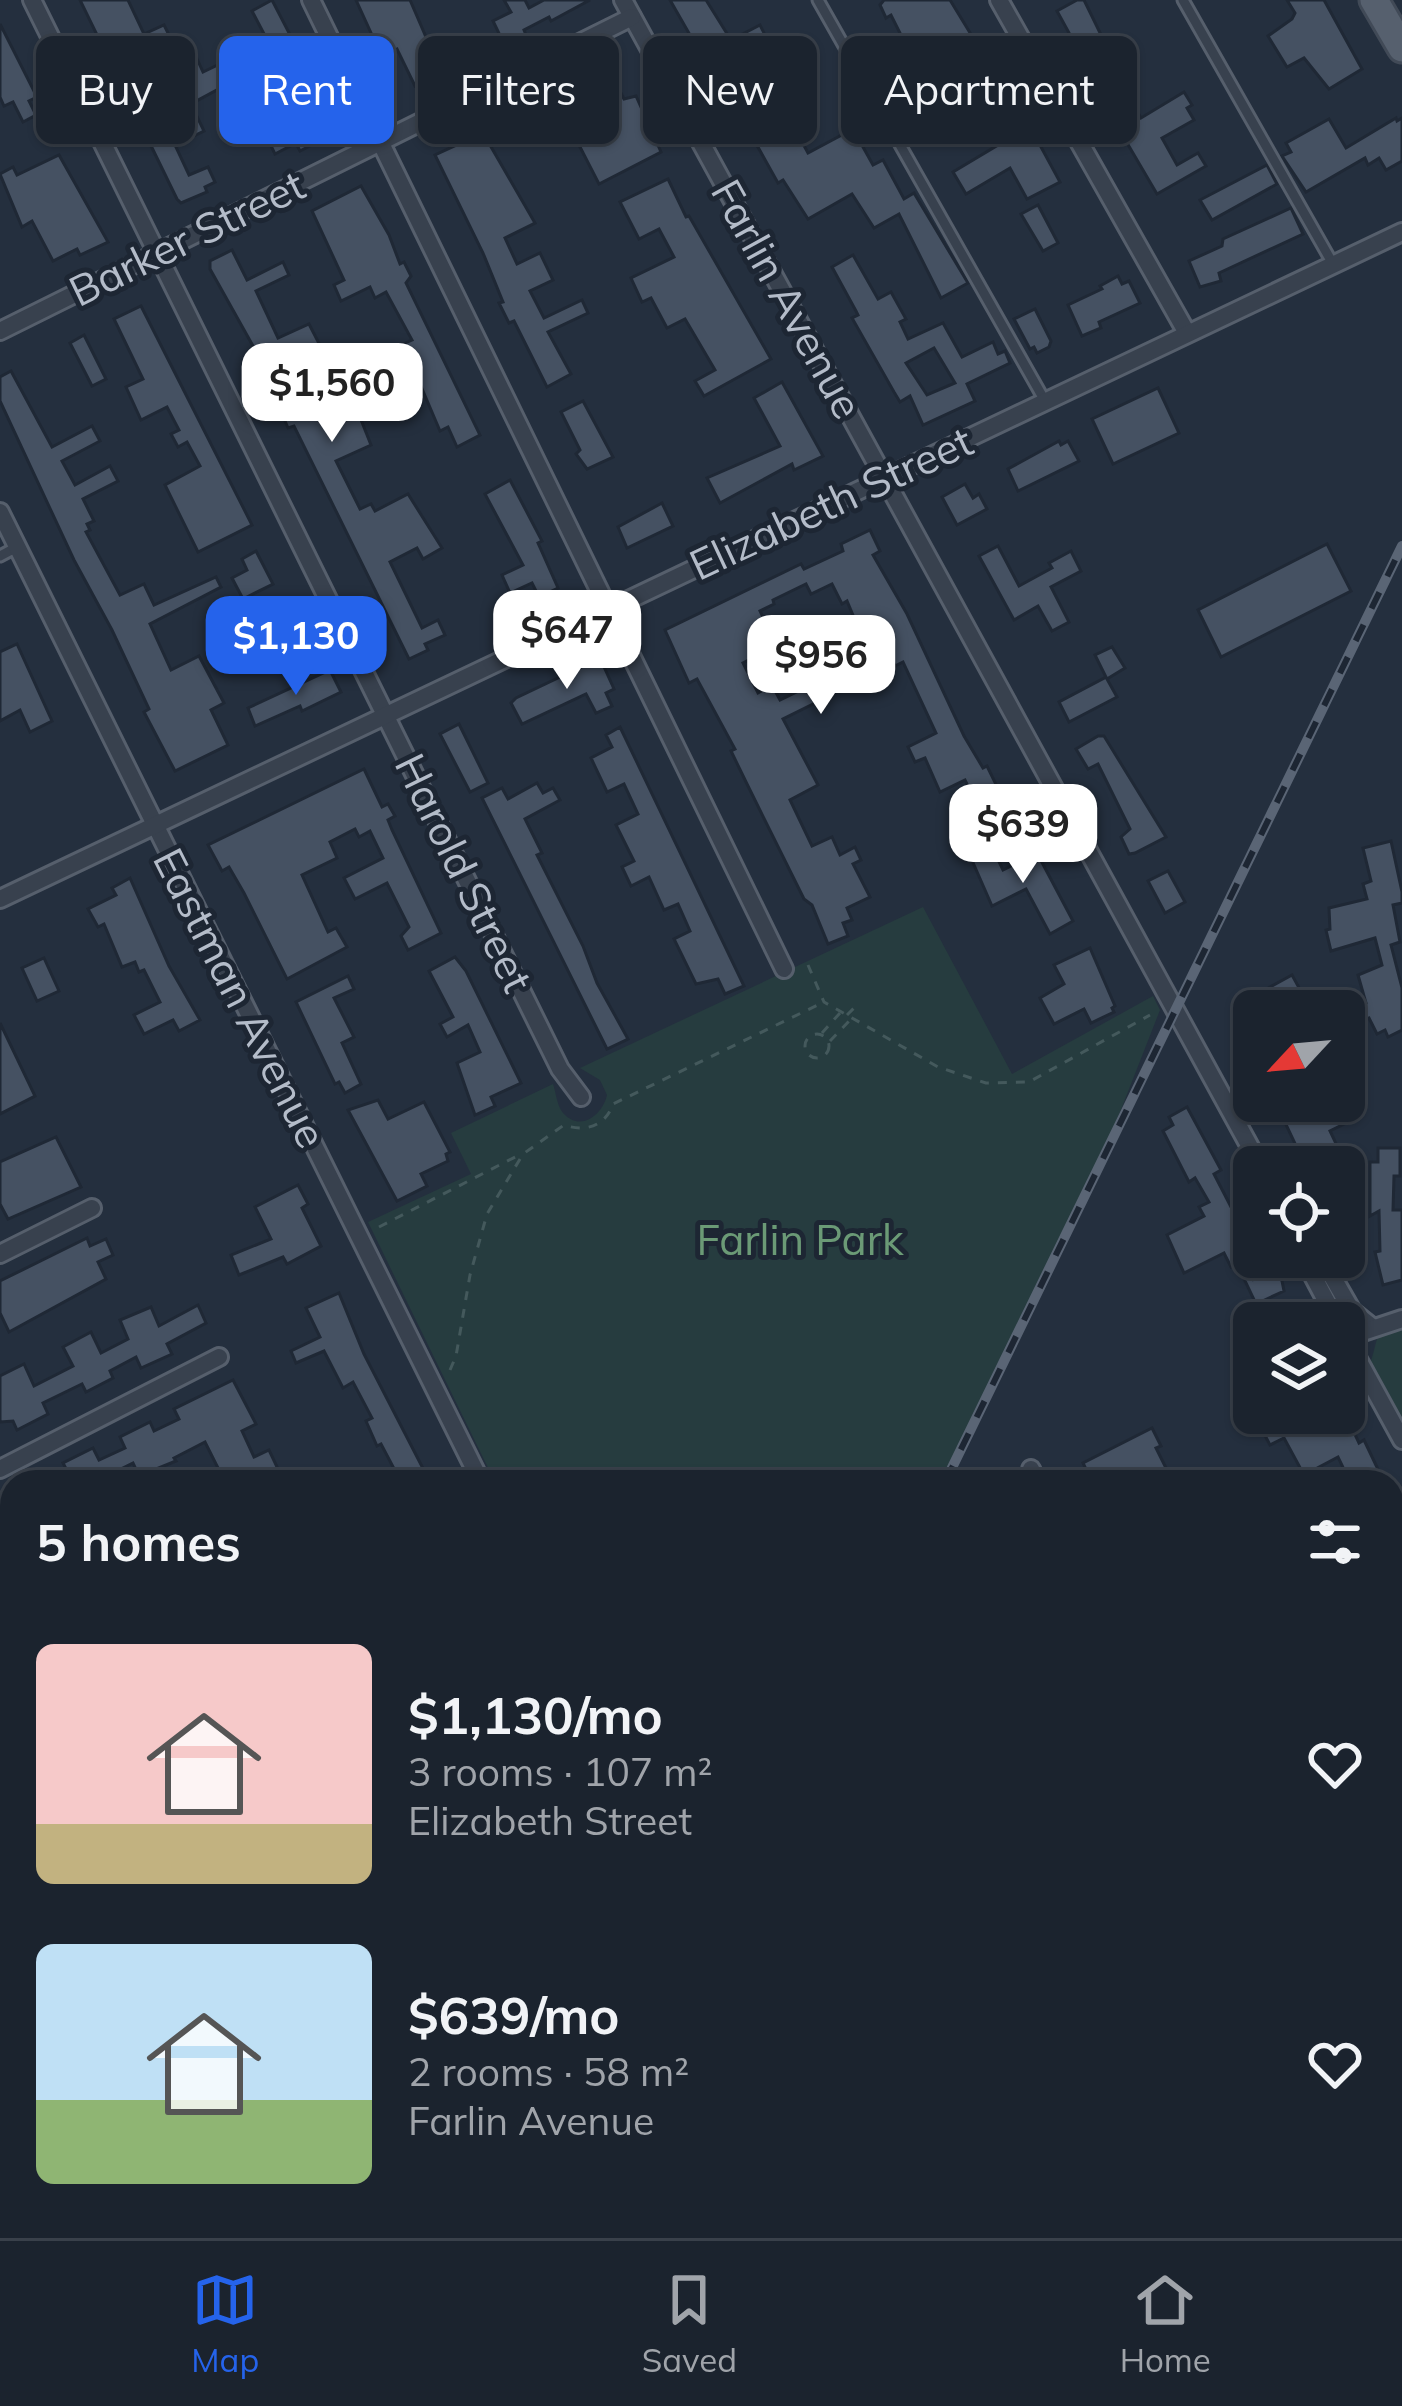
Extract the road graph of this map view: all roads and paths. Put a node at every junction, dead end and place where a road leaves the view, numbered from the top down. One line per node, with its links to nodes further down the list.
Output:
1 (32, 0): 14 (street, Harold Street)
2 (310, 0): 8 (street)
3 (818, 0): 18 (lane)
4 (999, 0): 17 (street)
5 (1183, 0): 15 (lane)
6 (1375, 0): 9 (main road)
7 (627, 8): 10 (street, Barker Street); 19 (street, Farlin Avenue)
8 (328, 36)
9 (1402, 48)
10 (394, 135)
11 (377, 144): 14 (street, Barker Street)
12 (382, 144): 23 (street)
13 (1402, 232): 15 (street, Elizabeth Street)
14 (158, 252): 16 (street, Barker Street); 24 (street, Harold Street)
15 (1333, 264): 17 (street, Elizabeth Street)
16 (0, 331)
17 (1187, 333): 18 (street, Elizabeth Street)
18 (1045, 400): 19 (street, Elizabeth Street)
19 (885, 478): 23 (street, Elizabeth Street); 36 (street, Farlin Avenue)
20 (0, 512): 21 (street, Eastman Avenue)
21 (17, 547): 22 (lane); 25 (street, Eastman Avenue)
22 (0, 556)
23 (611, 608): 24 (street, Elizabeth Street); 28 (street)
24 (385, 715): 25 (street, Elizabeth Street); 35 (street, Harold Street)
25 (152, 824): 26 (street, Elizabeth Street); 50 (street, Eastman Avenue)
26 (0, 899)
27 (808, 965): 29 (path)
28 (784, 969)
29 (824, 1002): 32 (path); 37 (path)
30 (858, 1004): 32 (path)
31 (1150, 1015): 32 (path)
32 (846, 1016): 33 (path); 34 (path)
33 (820, 1034): 34 (path); 34 (path)
34 (829, 1042)
35 (581, 1097)
36 (1250, 1146)
37 (523, 1154): 39 (path); 46 (path)
38 (92, 1208): 40 (street)
39 (379, 1227)
40 (0, 1254)
41 (1333, 1278): 43 (street)
42 (1402, 1318): 43 (street)
43 (1372, 1327): 44 (street)
44 (1365, 1330)
45 (219, 1357): 49 (street)
46 (450, 1370)
47 (1365, 1372): 48 (street)
48 (1402, 1440)
49 (0, 1469)
50 (475, 1470)

